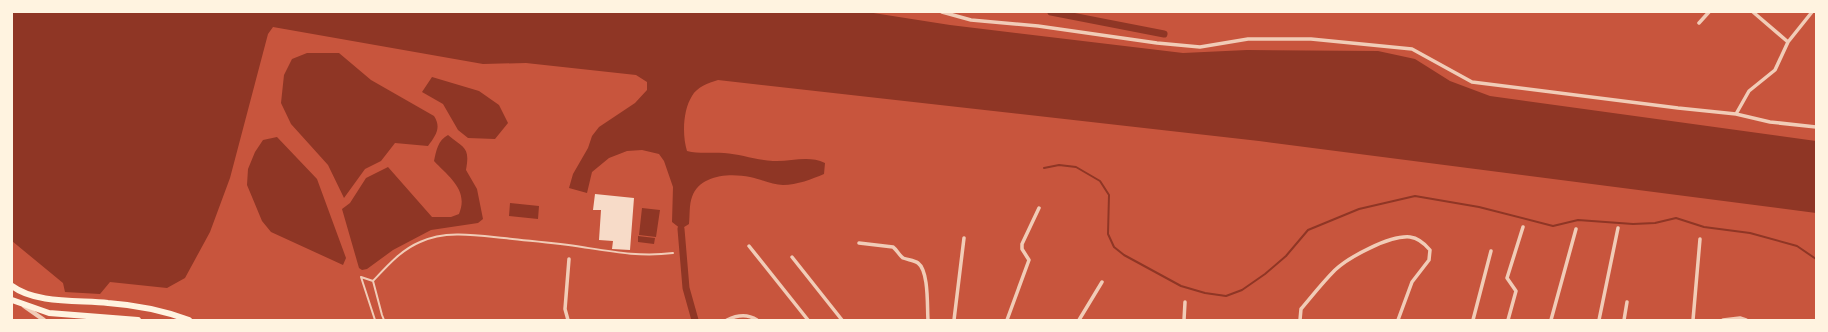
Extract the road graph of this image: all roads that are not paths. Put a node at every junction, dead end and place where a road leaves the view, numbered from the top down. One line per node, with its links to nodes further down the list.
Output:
1 (942, 12): 7 (street)
2 (1709, 12): 5 (street)
3 (1753, 12): 6 (street)
4 (1812, 12): 6 (street)
5 (1699, 23)
6 (1788, 42): 7 (street)
7 (1736, 114): 8 (street)
8 (1816, 127)
9 (1039, 208): 40 (street)
10 (1523, 227): 46 (street)
11 (1618, 228): 48 (street)
12 (1576, 229): 47 (street)
13 (964, 238): 39 (street)
14 (1700, 238): 50 (street)
15 (859, 243): 38 (street)
16 (749, 246): 36 (street)
17 (1490, 251): 45 (street)
18 (673, 253): 21 (lane)
19 (792, 257): 37 (street)
20 (569, 258): 33 (street)
21 (373, 281): 31 (lane); 32 (lane)
22 (1102, 282): 41 (street)
23 (12, 286): 30 (highway)
24 (12, 300): 27 (highway)
25 (1185, 302): 42 (street)
26 (1627, 302): 49 (street)
27 (21, 304): 28 (street); 29 (highway)
28 (44, 320)
29 (138, 320)
30 (188, 320)
31 (375, 320)
32 (384, 320)
33 (568, 320)
34 (727, 320): 35 (street)
35 (757, 320)
36 (808, 320)
37 (842, 320)
38 (928, 320)
39 (954, 320)
40 (1007, 320)
41 (1079, 320)
42 (1184, 320)
43 (1300, 320): 44 (street)
44 (1398, 320)
45 (1473, 320)
46 (1508, 320)
47 (1551, 320)
48 (1599, 320)
49 (1624, 320)
50 (1693, 320)
51 (1723, 320): 52 (street)
52 (1746, 320)

